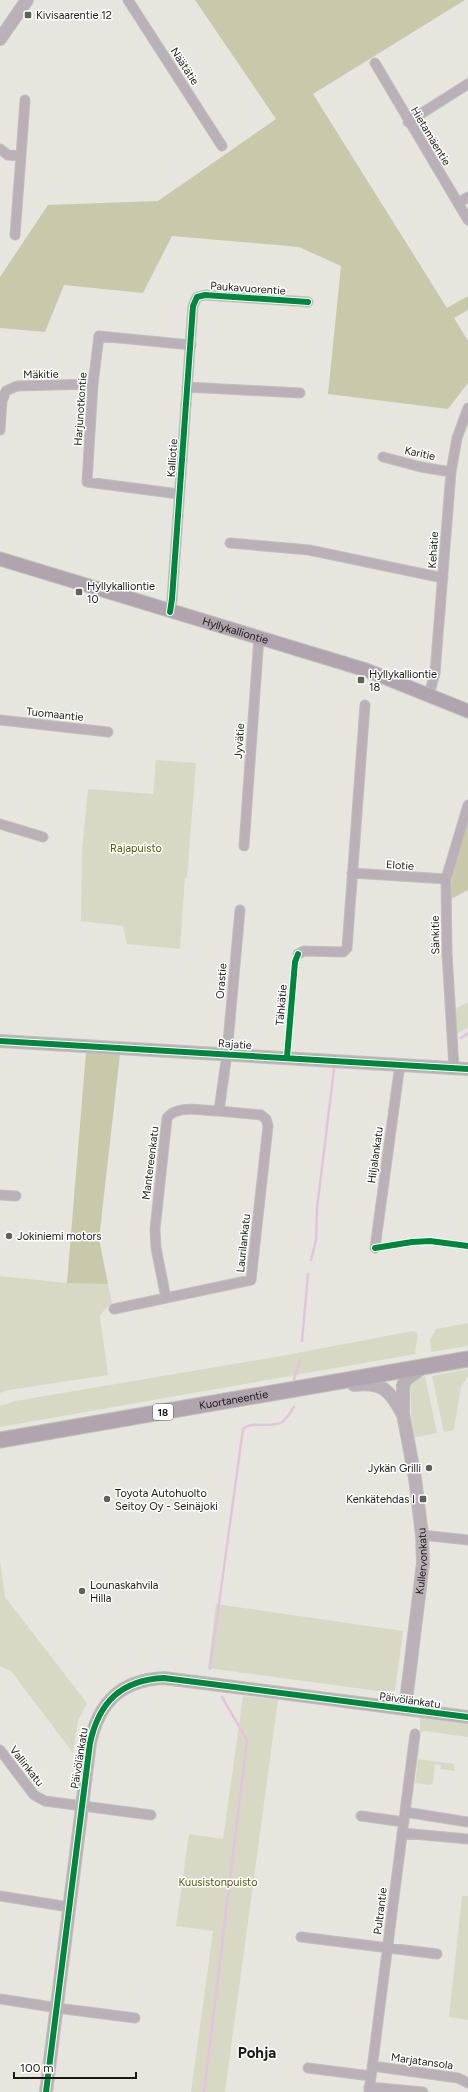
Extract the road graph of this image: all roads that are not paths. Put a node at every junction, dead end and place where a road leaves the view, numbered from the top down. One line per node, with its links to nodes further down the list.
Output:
1 (27, 0): 3 (street)
2 (128, 0): 8 (street, Näätätie)
3 (0, 39)
4 (375, 63): 7 (street, Hietamäentie)
5 (468, 84): 7 (street)
6 (25, 100): 10 (street)
7 (408, 122): 12 (street, Hietamäentie)
8 (222, 146)
9 (0, 149): 10 (street)
10 (21, 156): 14 (street)
11 (468, 196): 12 (street)
12 (458, 203): 13 (street, Hietamäentie)
13 (468, 220)
14 (15, 235)
15 (308, 302): 16 (street, Paukavuorentie)
16 (193, 306): 17 (street, Kalliotie)
17 (191, 345): 18 (street, Harjunotkontie); 19 (street, Kalliotie)
18 (93, 384): 22 (street, Mäkitie); 25 (street, Harjunotkontie)
19 (187, 387): 20 (street); 25 (street, Kalliotie)
20 (300, 393)
21 (468, 408): 24 (street, Kehätie)
22 (0, 430)
23 (383, 457): 24 (street, Karitie)
24 (451, 472): 28 (street, Kehätie)
25 (180, 494): 29 (street, Kalliotie)
26 (230, 544): 28 (street)
27 (0, 559): 29 (main road, Hyllykalliontie)
28 (443, 578): 31 (street, Kehätie)
29 (170, 612): 30 (main road, Hyllykalliontie)
30 (259, 637): 31 (main road, Hyllykalliontie); 39 (street, Jyvätie)
31 (429, 695): 33 (main road, Hyllykalliontie)
32 (365, 705): 40 (street)
33 (468, 711)
34 (0, 720): 35 (street, Tuomaantie)
35 (108, 732)
36 (468, 805): 41 (street, Sänkitie)
37 (0, 824): 38 (street)
38 (43, 837)
39 (244, 846)
40 (352, 873): 41 (street, Elotie); 43 (street)
41 (446, 879): 47 (street, Sänkitie)
42 (240, 910): 45 (street, Orastie)
43 (298, 954)
44 (0, 1041): 45 (street, Rajatie)
45 (227, 1054): 46 (street, Rajatie); 49 (street)
46 (400, 1064): 47 (street, Rajatie); 52 (street, Hiljalankatu)
47 (454, 1068): 48 (street, Rajatie)
48 (468, 1069)
49 (219, 1111): 53 (street, Mantereenkatu); 53 (street, Laurilankatu)
50 (0, 1195): 51 (street)
51 (16, 1196)
52 (375, 1248)
53 (166, 1298): 54 (street, Laurilankatu)
54 (114, 1309)
55 (468, 1359): 56 (highway, Kuortaneentie / 18)
56 (424, 1367): 57 (highway, Kuortaneentie / 18); 58 (street, Kullervonkatu)
57 (326, 1384): 58 (street, Kullervonkatu); 59 (highway, Kuortaneentie / 18)
58 (402, 1414): 60 (street, Kullervonkatu)
59 (0, 1440)
60 (422, 1535): 61 (street); 62 (street, Kullervonkatu)
61 (468, 1540)
62 (405, 1709): 63 (street, Päivölänkatu); 66 (street, Päivölänkatu)
63 (468, 1717)
64 (415, 1734): 69 (street, Pultrantie)
65 (0, 1750): 66 (street, Vallinkatu)
66 (82, 1806): 67 (street, Vallinkatu); 74 (street, Päivölänkatu)
67 (151, 1815)
68 (361, 1816): 69 (street)
69 (404, 1817): 70 (street); 71 (street, Pultrantie)
70 (468, 1822)
71 (402, 1833): 72 (street); 76 (street, Pultrantie)
72 (468, 1839)
73 (0, 1896): 74 (street)
74 (69, 1907): 79 (street, Päivölänkatu)
75 (301, 1937): 76 (street)
76 (388, 1948): 77 (street); 81 (street, Pultrantie)
77 (437, 1954)
78 (0, 1999): 79 (street)
79 (56, 2008): 80 (street); 86 (street, Päivölänkatu)
80 (135, 2018)
81 (372, 2066): 83 (street, Pultrantie); 84 (street, Marjatansola)
82 (308, 2068): 83 (street)
83 (371, 2076): 85 (street, Pultrantie)
84 (468, 2082)
85 (369, 2089): 87 (street)
86 (46, 2092)
87 (423, 2092)

